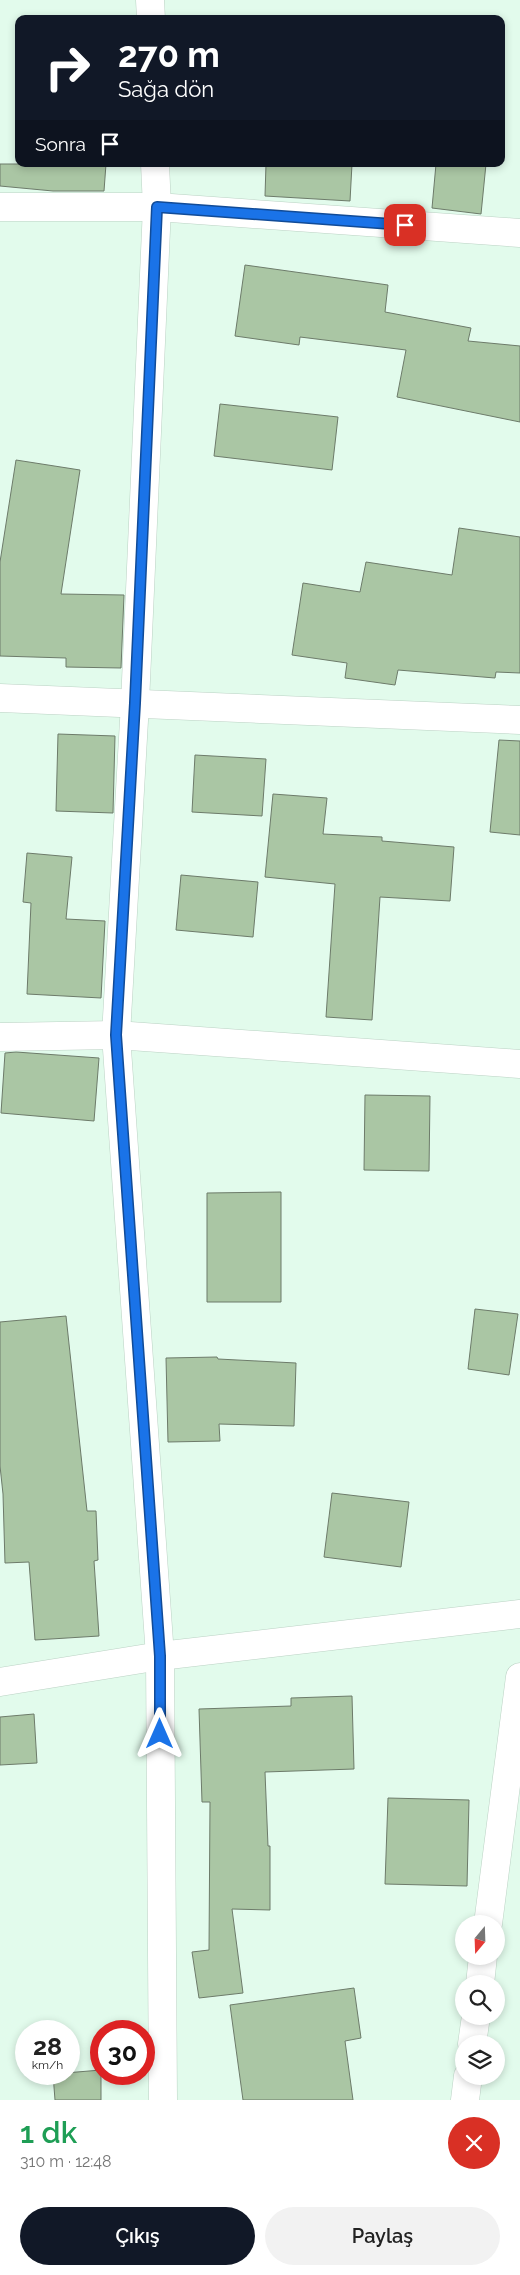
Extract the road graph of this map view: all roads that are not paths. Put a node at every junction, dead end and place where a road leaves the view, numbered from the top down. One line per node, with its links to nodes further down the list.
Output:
1 (150, 0): 2 (street)
2 (151, 15)
3 (156, 167): 5 (street)
4 (0, 207): 5 (street)
5 (157, 207): 6 (street); 8 (street)
6 (520, 233)
7 (0, 698): 8 (street)
8 (135, 703): 9 (street); 10 (street)
9 (520, 720)
10 (116, 1035): 11 (street); 12 (street); 14 (street)
11 (0, 1037)
12 (520, 1064)
13 (520, 1614): 14 (street)
14 (160, 1656): 16 (street); 19 (street)
15 (520, 1677): 17 (street)
16 (0, 1682)
17 (489, 1915)
18 (467, 2085): 20 (street)
19 (163, 2100)
20 (465, 2100)

